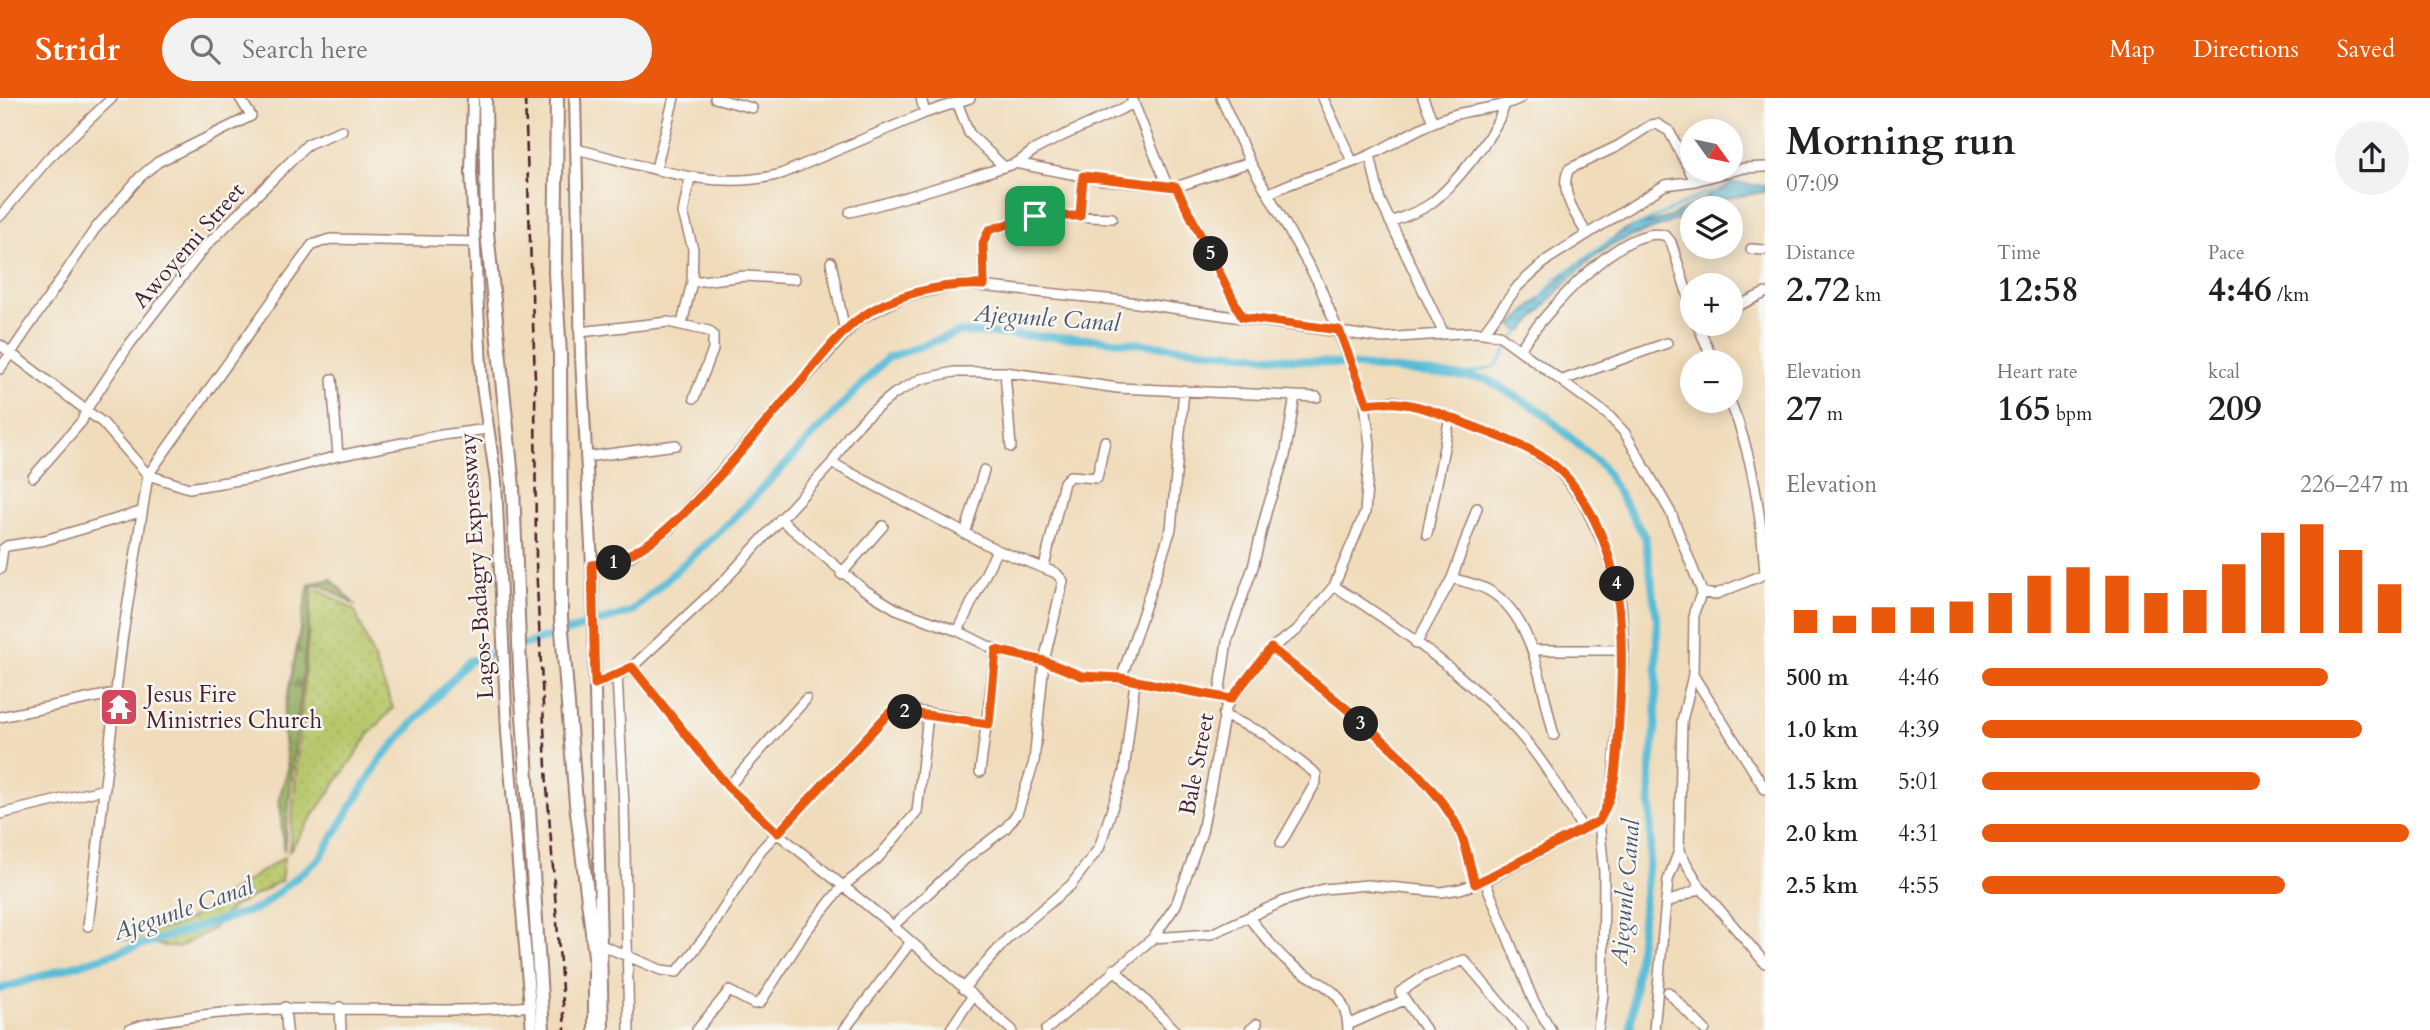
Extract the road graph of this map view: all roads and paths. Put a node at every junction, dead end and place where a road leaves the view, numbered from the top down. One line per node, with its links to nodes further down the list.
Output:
1 (112, 98): 38 (street)
2 (240, 98): 63 (street)
3 (472, 98): 43 (main road, Lagos-Badagry Expressway)
4 (485, 98): 159 (highway, Lagos-Badagry Expressway)
5 (557, 98): 160 (highway)
6 (575, 98): 22 (main road)
7 (674, 98): 30 (street)
8 (715, 98): 18 (street)
9 (921, 98): 19 (street)
10 (970, 98): 16 (street)
11 (1222, 98): 25 (street, Bale Street)
12 (1323, 98): 26 (street)
13 (1423, 98): 20 (street)
14 (1521, 98): 17 (street)
15 (1132, 100): 27 (street); 35 (street)
16 (957, 103): 19 (street); 28 (street)
17 (1504, 107): 20 (street); 41 (street)
18 (752, 108)
19 (925, 113): 33 (street)
20 (1433, 122): 24 (street)
21 (342, 130): 73 (street, Awoyemi Street)
22 (576, 149): 30 (street); 56 (main road)
23 (1680, 152): 42 (street)
24 (1370, 155): 26 (street); 41 (street)
25 (1250, 162): 35 (street); 36 (street, Bale Street)
26 (1352, 162): 36 (street)
27 (1015, 163): 28 (street); 32 (street)
28 (1002, 164): 37 (street)
29 (1765, 167): 31 (street)
30 (656, 168): 33 (street)
31 (1743, 168)
32 (1083, 176): 35 (street); 39 (street)
33 (690, 178): 49 (street)
34 (1688, 182): 42 (street)
35 (1172, 186): 53 (street)
36 (1268, 194): 55 (street, Bale Street)
37 (850, 212)
38 (0, 216)
39 (1080, 216): 40 (street); 50 (street)
40 (1112, 218)
41 (1390, 222): 59 (street)
42 (1587, 234): 58 (street)
43 (475, 242): 76 (main road, Lagos-Badagry Expressway); 84 (street)
44 (1751, 249): 45 (street)
45 (1765, 250)
46 (831, 262): 57 (street)
47 (1681, 273): 62 (street)
48 (795, 279): 49 (street)
49 (692, 282): 54 (street)
50 (984, 285): 53 (street); 57 (street)
51 (1765, 293): 52 (street)
52 (1743, 303)
53 (1242, 317): 55 (street)
54 (682, 324): 56 (street); 71 (street)
55 (1339, 330): 59 (street); 72 (street, Bale Street)
56 (580, 332): 81 (main road)
57 (845, 332): 93 (street)
58 (1484, 332): 59 (street); 62 (street)
59 (1444, 334)
60 (1667, 342): 67 (street)
61 (0, 345): 63 (street)
62 (1517, 347): 67 (street)
63 (11, 354): 64 (street); 73 (street)
64 (0, 369)
65 (1005, 372): 68 (street); 79 (street); 82 (street)
66 (332, 379): 80 (street)
67 (1563, 380): 100 (street)
68 (1184, 390): 69 (street); 111 (street)
69 (1295, 397): 70 (street); 115 (street)
70 (1317, 397)
71 (694, 398)
72 (1366, 400): 75 (street); 99 (street, Bale Street)
73 (86, 410): 84 (street); 85 (street, Awoyemi Street)
74 (1735, 413): 97 (street)
75 (1450, 417): 91 (street); 106 (street)
76 (488, 429): 80 (street); 151 (main road, Lagos-Badagry Expressway)
77 (1105, 441): 94 (street)
78 (676, 445): 81 (street)
79 (1011, 447)
80 (338, 456): 84 (street)
81 (586, 457): 93 (main road)
82 (832, 463): 88 (street); 90 (street)
83 (984, 470): 90 (street)
84 (148, 475): 87 (street)
85 (33, 477)
86 (1476, 508): 98 (street)
87 (141, 512): 95 (street); 114 (street)
88 (780, 519): 96 (street); 108 (street)
89 (883, 526): 96 (street)
90 (965, 534): 92 (street)
91 (1427, 534)
92 (997, 550): 94 (street); 101 (street)
93 (592, 565): 113 (main road)
94 (1045, 567): 107 (street)
95 (0, 569)
96 (841, 574): 101 (street)
97 (1765, 574): 100 (street)
98 (1452, 579): 102 (street); 105 (street)
99 (1334, 586): 102 (street); 103 (street, Bale Street)
100 (1702, 592): 109 (street)
101 (958, 631): 104 (street)
102 (1416, 644): 129 (street)
103 (1271, 648): 117 (street, Bale Street); 134 (street)
104 (996, 650): 107 (street); 121 (street)
105 (1534, 650): 106 (street); 122 (street)
106 (1624, 650): 128 (street)
107 (1044, 661): 111 (street); 140 (street)
108 (632, 667): 110 (street); 124 (street)
109 (1693, 675): 126 (street); 132 (street)
110 (617, 676): 113 (street); 144 (street)
111 (1121, 678): 112 (street)
112 (1135, 682): 115 (street); 147 (street)
113 (595, 684): 143 (main road)
114 (116, 693): 120 (street); 125 (street)
115 (1219, 695): 117 (street)
116 (806, 699): 124 (street)
117 (1231, 699): 119 (street, Bale Street)
118 (928, 715): 121 (street); 130 (street); 135 (street)
119 (1223, 715): 131 (street); 141 (street, Bale Street)
120 (0, 717)
121 (989, 724): 123 (street)
122 (1554, 735)
123 (980, 772)
124 (728, 787): 130 (street)
125 (104, 789): 127 (street); 139 (street)
126 (1765, 789)
127 (0, 814)
128 (1599, 821): 129 (street); 172 (street)
129 (1583, 830): 133 (street)
130 (778, 833): 135 (street); 144 (street)
131 (1281, 843)
132 (1679, 850): 136 (street); 137 (street)
133 (1485, 881): 134 (street); 171 (street)
134 (1475, 884): 138 (street)
135 (843, 886): 140 (street); 163 (street)
136 (1701, 888): 137 (street); 145 (street)
137 (1666, 904): 173 (street)
138 (1249, 918): 141 (street); 154 (street)
139 (88, 926)
140 (893, 926): 142 (street)
141 (1153, 938): 146 (street, Bale Street)
142 (910, 943): 147 (street); 164 (street)
143 (601, 945): 144 (street); 161 (main road)
144 (628, 956): 162 (street)
145 (1765, 963)
146 (1114, 969): 167 (street, Bale Street); 168 (street)
147 (964, 989): 149 (street)
148 (1668, 992): 174 (street)
149 (972, 997): 165 (street); 166 (street)
150 (1404, 1000): 154 (street); 169 (street); 170 (street)
151 (531, 1006): 153 (street); 158 (main road, Lagos-Badagry Expressway)
152 (285, 1007): 153 (street); 155 (street); 156 (street)
153 (340, 1007): 157 (street)
154 (1348, 1028)
155 (128, 1030)
156 (287, 1030)
157 (341, 1030)
158 (531, 1030)
159 (543, 1030)
160 (595, 1030)
161 (603, 1030)
162 (629, 1030)
163 (697, 1030)
164 (844, 1030)
165 (950, 1030)
166 (1012, 1030)
167 (1045, 1030)
168 (1175, 1030)
169 (1426, 1030)
170 (1524, 1030)
171 (1551, 1030)
172 (1598, 1030)
173 (1654, 1030)
174 (1705, 1030)

